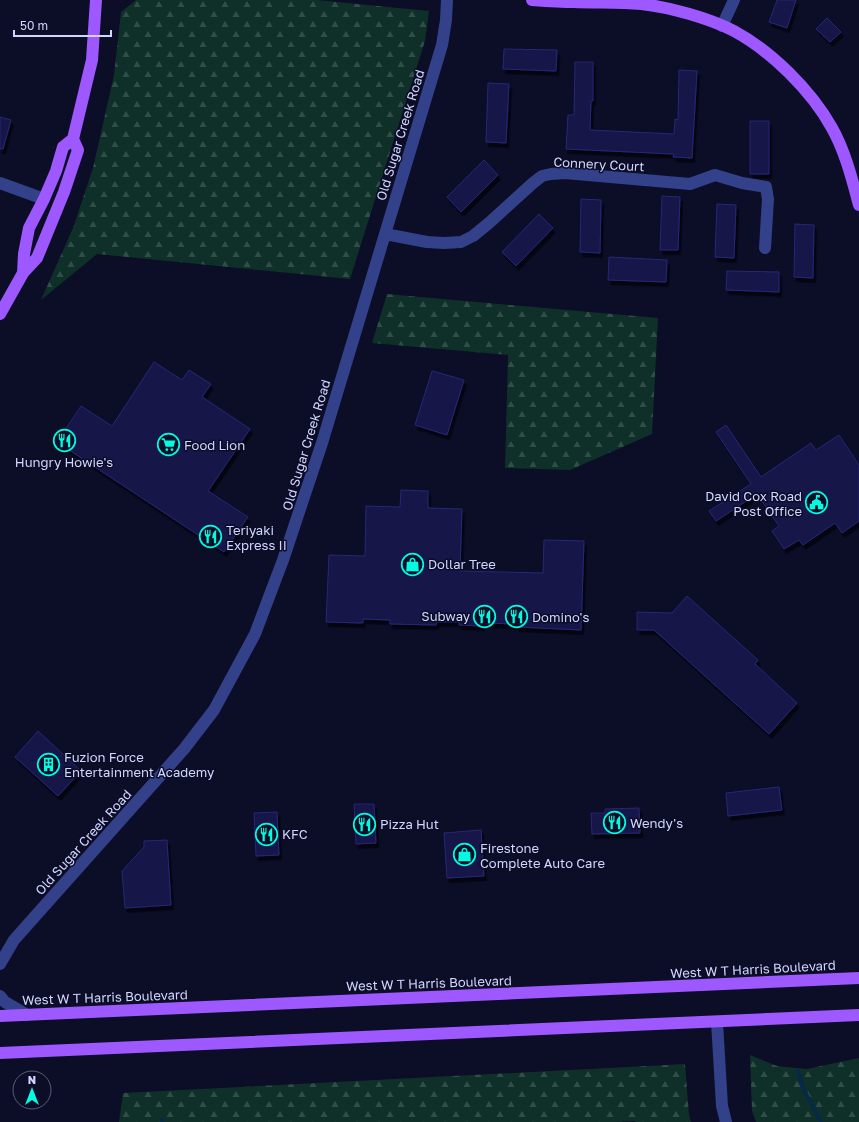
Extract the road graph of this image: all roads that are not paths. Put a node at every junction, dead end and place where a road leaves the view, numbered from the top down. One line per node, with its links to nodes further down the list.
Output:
1 (96, 0): 6 (main road)
2 (447, 0): 10 (street, Old Sugar Creek Road)
3 (532, 0): 5 (main road)
4 (734, 0): 5 (street)
5 (722, 26): 9 (main road)
6 (73, 138): 8 (main road); 12 (main road)
7 (0, 183): 8 (street)
8 (44, 199): 12 (main road)
9 (859, 205)
10 (385, 234): 11 (street, Connery Court); 14 (street, Old Sugar Creek Road)
11 (765, 248)
12 (23, 273): 13 (main road)
13 (0, 314)
14 (14, 940): 15 (street, Old Sugar Creek Road); 16 (street, Old Sugar Creek Road)
15 (0, 947)
16 (0, 964)
17 (859, 978): 19 (main road, West W T Harris Boulevard)
18 (0, 996): 19 (street)
19 (27, 1015): 21 (main road, West W T Harris Boulevard)
20 (859, 1015): 22 (main road)
21 (0, 1016)
22 (717, 1022): 23 (main road); 24 (street)
23 (0, 1053)
24 (726, 1122)

